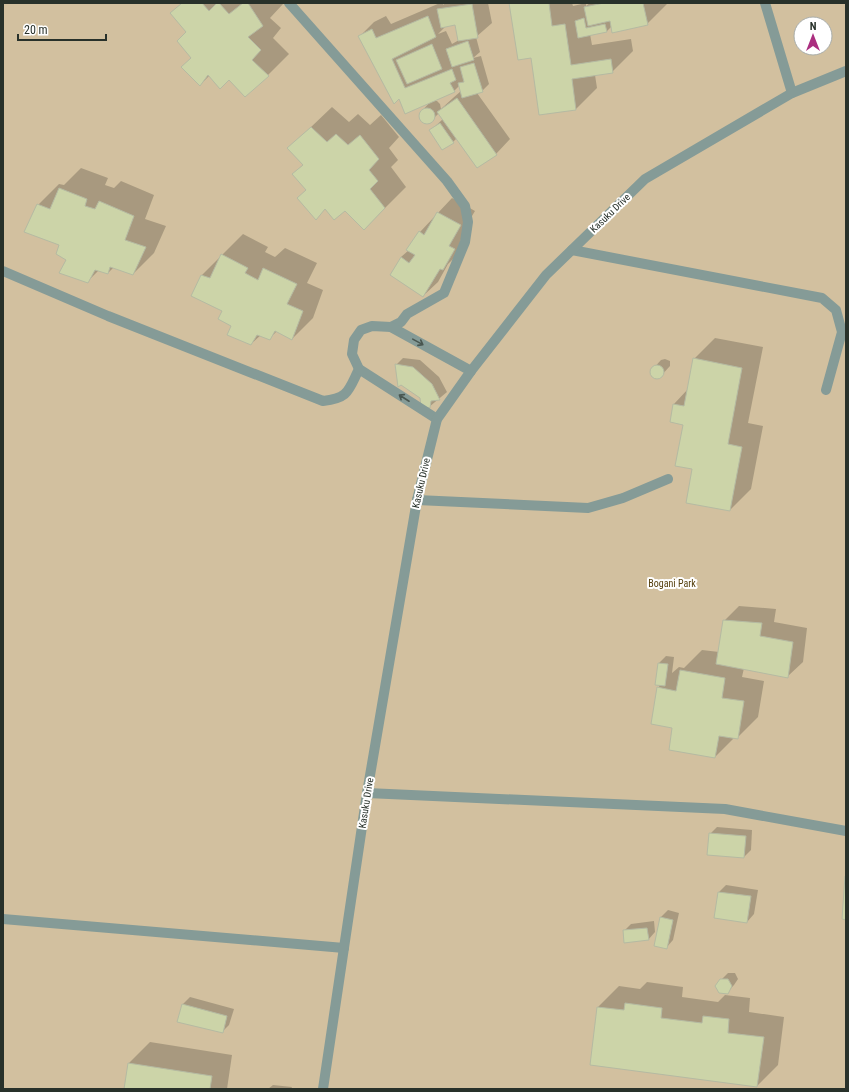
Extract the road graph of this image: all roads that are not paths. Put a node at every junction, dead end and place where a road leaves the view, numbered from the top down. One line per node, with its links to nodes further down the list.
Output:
1 (289, 3): 7 (street)
2 (765, 3): 4 (street)
3 (846, 71): 4 (street, Kasuku Drive)
4 (792, 93): 5 (street, Kasuku Drive)
5 (572, 250): 9 (street, Kasuku Drive); 10 (street)
6 (3, 271): 8 (street)
7 (391, 327): 8 (street); 9 (street, one-way to 9)
8 (359, 369): 11 (street, one-way to 8)
9 (471, 371): 11 (street, Kasuku Drive)
10 (826, 390)
11 (437, 420): 13 (street, Kasuku Drive)
12 (668, 479): 13 (street)
13 (417, 500): 14 (street, Kasuku Drive)
14 (367, 793): 15 (street); 17 (street, Kasuku Drive)
15 (846, 831)
16 (3, 919): 17 (street)
17 (344, 948): 18 (street, Kasuku Drive)
18 (323, 1089)

